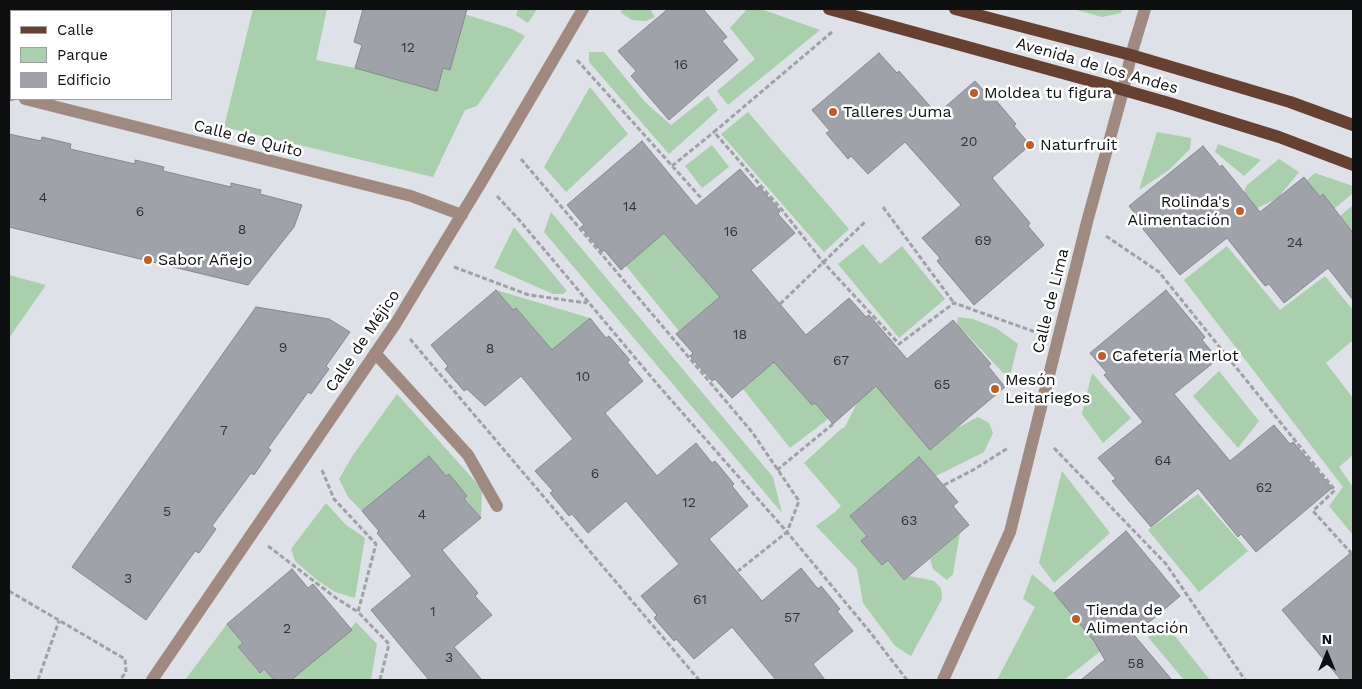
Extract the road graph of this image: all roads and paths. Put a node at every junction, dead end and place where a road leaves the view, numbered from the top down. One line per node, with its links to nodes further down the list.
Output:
1 (583, 9): 6 (street, Calle de Méjico)
2 (829, 9): 5 (main road, Avenida de los Andes)
3 (955, 9): 7 (main road, Avenida de los Andes)
4 (1145, 9): 7 (street, Calle de Lima)
5 (852, 15): 8 (main road, Avenida de los Andes); 11 (path)
6 (562, 44): 12 (street, Calle de Méjico); 14 (path)
7 (1131, 55): 8 (street, Calle de Lima); 10 (main road, Avenida de los Andes)
8 (1123, 91): 13 (main road, Avenida de los Andes); 20 (street, Calle de Lima)
9 (29, 100): 18 (street, Calle de Quito)
10 (1353, 124)
11 (714, 132): 14 (path); 22 (path)
12 (506, 141): 15 (street, Calle de Méjico); 32 (path)
13 (1353, 165)
14 (672, 166): 17 (path)
15 (482, 181): 18 (street, Calle de Méjico); 23 (path)
16 (883, 207): 24 (path)
17 (710, 208)
18 (462, 215): 21 (street, Calle de Méjico)
19 (866, 221): 22 (path)
20 (1087, 222): 27 (street, Calle de Lima); 37 (path)
21 (434, 260): 23 (path); 26 (street, Calle de Méjico)
22 (823, 262): 24 (path); 25 (path)
23 (588, 303): 35 (path)
24 (954, 303): 27 (path)
25 (780, 304)
26 (396, 323): 28 (street, Calle de Méjico); 46 (path)
27 (1058, 340): 30 (street, Calle de Lima)
28 (375, 353): 31 (street, Calle de Méjico); 34 (street)
29 (833, 424): 32 (path)
30 (1036, 430): 33 (path); 48 (street, Calle de Lima); 49 (path)
31 (312, 444): 36 (street, Calle de Méjico); 40 (path)
32 (777, 470): 35 (path)
33 (944, 485)
34 (497, 506)
35 (787, 532): 38 (path); 47 (path)
36 (252, 534): 40 (path); 44 (street, Calle de Méjico)
37 (1353, 555)
38 (738, 571)
39 (9, 591): 41 (path)
40 (358, 612): 45 (path)
41 (59, 620): 42 (path); 43 (path)
42 (38, 680)
43 (120, 680)
44 (152, 680)
45 (380, 680)
46 (699, 680)
47 (908, 680)
48 (943, 680)
49 (1244, 680)

